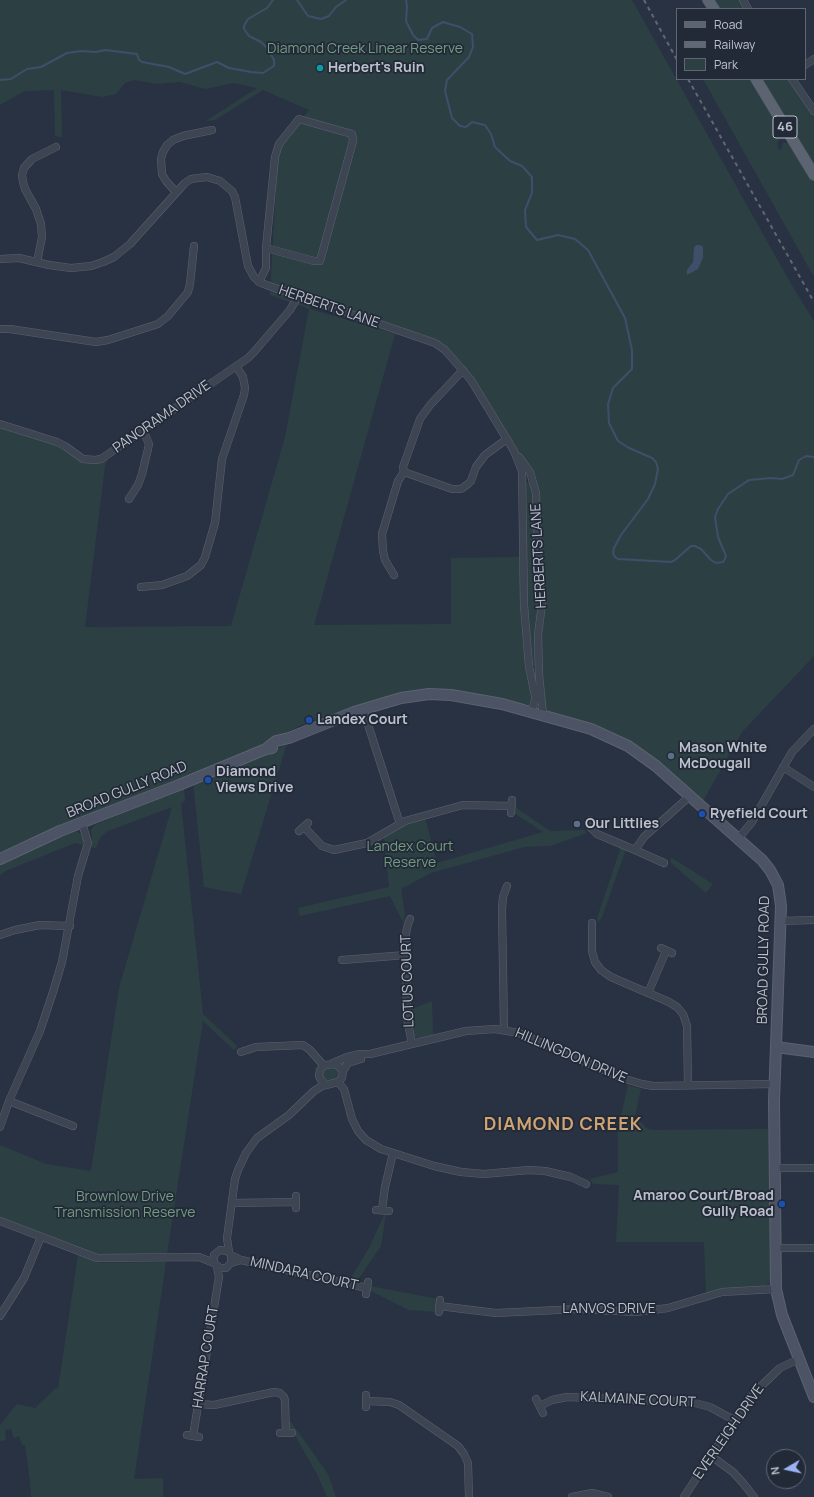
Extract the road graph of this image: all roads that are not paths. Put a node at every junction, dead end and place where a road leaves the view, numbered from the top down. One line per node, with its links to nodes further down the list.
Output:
1 (757, 80): 6 (main road, 46)
2 (793, 80): 3 (street)
3 (814, 111)
4 (212, 130): 7 (street)
5 (56, 147): 11 (street)
6 (814, 175)
7 (176, 192): 11 (street); 12 (street)
8 (194, 246): 14 (street)
9 (266, 248): 9 (street, HERBERTS LANE); 12 (street, HERBERTS LANE)
10 (0, 259): 11 (street)
11 (36, 262)
12 (259, 282): 13 (street, HERBERTS LANE)
13 (298, 296): 15 (street, PANORAMA DRIVE); 16 (street, HERBERTS LANE)
14 (0, 329)
15 (236, 366): 18 (street, PANORAMA DRIVE); 26 (street)
16 (463, 370): 19 (street, HERBERTS LANE); 21 (street)
17 (0, 424): 18 (street, PANORAMA DRIVE)
18 (142, 431): 24 (street)
19 (507, 439): 20 (street, HERBERTS LANE); 21 (street)
20 (514, 451): 22 (street, HERBERTS LANE); 23 (street, HERBERTS LANE)
21 (404, 472): 25 (street)
22 (534, 482): 23 (street); 28 (street, HERBERTS LANE)
23 (523, 484): 27 (street, HERBERTS LANE)
24 (129, 499)
25 (394, 575)
26 (141, 587)
27 (529, 666): 28 (street); 30 (street, HERBERTS LANE)
28 (538, 666): 31 (street, HERBERTS LANE)
29 (363, 709): 30 (street, BROAD GULLY ROAD); 38 (street, BROAD GULLY ROAD); 39 (street)
30 (531, 711): 31 (street, BROAD GULLY ROAD)
31 (543, 715): 35 (street, BROAD GULLY ROAD)
32 (814, 729): 33 (street)
33 (783, 767): 34 (street); 41 (street)
34 (814, 787)
35 (690, 796): 41 (street, BROAD GULLY ROAD); 42 (street)
36 (512, 806): 39 (street)
37 (590, 820): 42 (street)
38 (82, 822): 43 (street, BROAD GULLY ROAD); 50 (street)
39 (400, 824): 40 (street)
40 (304, 827)
41 (738, 839): 48 (street, BROAD GULLY ROAD)
42 (635, 850): 44 (street)
43 (0, 859)
44 (664, 863)
45 (507, 886): 56 (street)
46 (410, 919): 53 (street, LOTUS COURT)
47 (814, 920): 48 (street)
48 (781, 921): 58 (street, BROAD GULLY ROAD)
49 (592, 923): 55 (street)
50 (70, 926): 51 (street); 71 (street)
51 (0, 935)
52 (666, 951): 55 (street)
53 (406, 955): 54 (street); 57 (street, LOTUS COURT)
54 (342, 960)
55 (648, 993): 69 (street)
56 (504, 1029): 57 (street, HILLINGDON DRIVE); 69 (street, HILLINGDON DRIVE)
57 (412, 1044): 61 (street, HILLINGDON DRIVE)
58 (776, 1047): 60 (street); 68 (street, BROAD GULLY ROAD)
59 (241, 1052): 63 (street)
60 (814, 1052)
61 (370, 1054): 62 (street, HILLINGDON DRIVE); 64 (street, HILLINGDON DRIVE)
62 (333, 1063): 63 (street); 64 (street)
63 (324, 1066): 65 (street)
64 (343, 1071): 66 (street)
65 (320, 1076): 67 (street); 70 (street)
66 (338, 1082): 67 (street); 74 (street)
67 (329, 1084): 70 (street)
68 (774, 1084): 69 (street, HILLINGDON DRIVE); 75 (street, BROAD GULLY ROAD)
69 (688, 1085)
70 (314, 1091): 79 (street)
71 (9, 1101): 72 (street); 73 (street)
72 (73, 1126)
73 (0, 1127)
74 (394, 1153): 77 (street); 80 (street)
75 (774, 1168): 76 (street); 84 (street, BROAD GULLY ROAD)
76 (814, 1168)
77 (586, 1184)
78 (296, 1202): 79 (street)
79 (232, 1203): 83 (street)
80 (382, 1210)
81 (0, 1221): 82 (street)
82 (41, 1237): 88 (street); 96 (street)
83 (227, 1238): 86 (street); 87 (street)
84 (775, 1248): 85 (street); 94 (street, BROAD GULLY ROAD)
85 (814, 1248)
86 (218, 1251): 87 (street); 88 (street); 90 (street)
87 (230, 1254): 89 (street, MINDARA COURT); 91 (street)
88 (200, 1257): 90 (street)
89 (241, 1260): 91 (street, MINDARA COURT); 93 (street, MINDARA COURT)
90 (215, 1265): 91 (street); 92 (street, HARRAP COURT)
91 (229, 1266): 92 (street, HARRAP COURT)
92 (219, 1277): 100 (street, HARRAP COURT)
93 (367, 1288)
94 (776, 1289): 95 (street, LANVOS DRIVE); 97 (street, BROAD GULLY ROAD)
95 (440, 1306)
96 (0, 1316)
97 (799, 1359): 98 (street, BROAD GULLY ROAD); 102 (street, EVERLEIGH DRIVE)
98 (814, 1397)
99 (366, 1401): 106 (street)
100 (198, 1404): 103 (street); 104 (street, HARRAP COURT)
101 (540, 1406): 102 (street, KALMAINE COURT)
102 (734, 1420): 105 (street, EVERLEIGH DRIVE)
103 (286, 1433)
104 (193, 1436)
105 (711, 1456): 109 (street, EVERLEIGH DRIVE); 110 (street)
106 (469, 1497)
107 (572, 1497): 108 (street)
108 (608, 1497)
109 (684, 1497)
110 (754, 1497)

